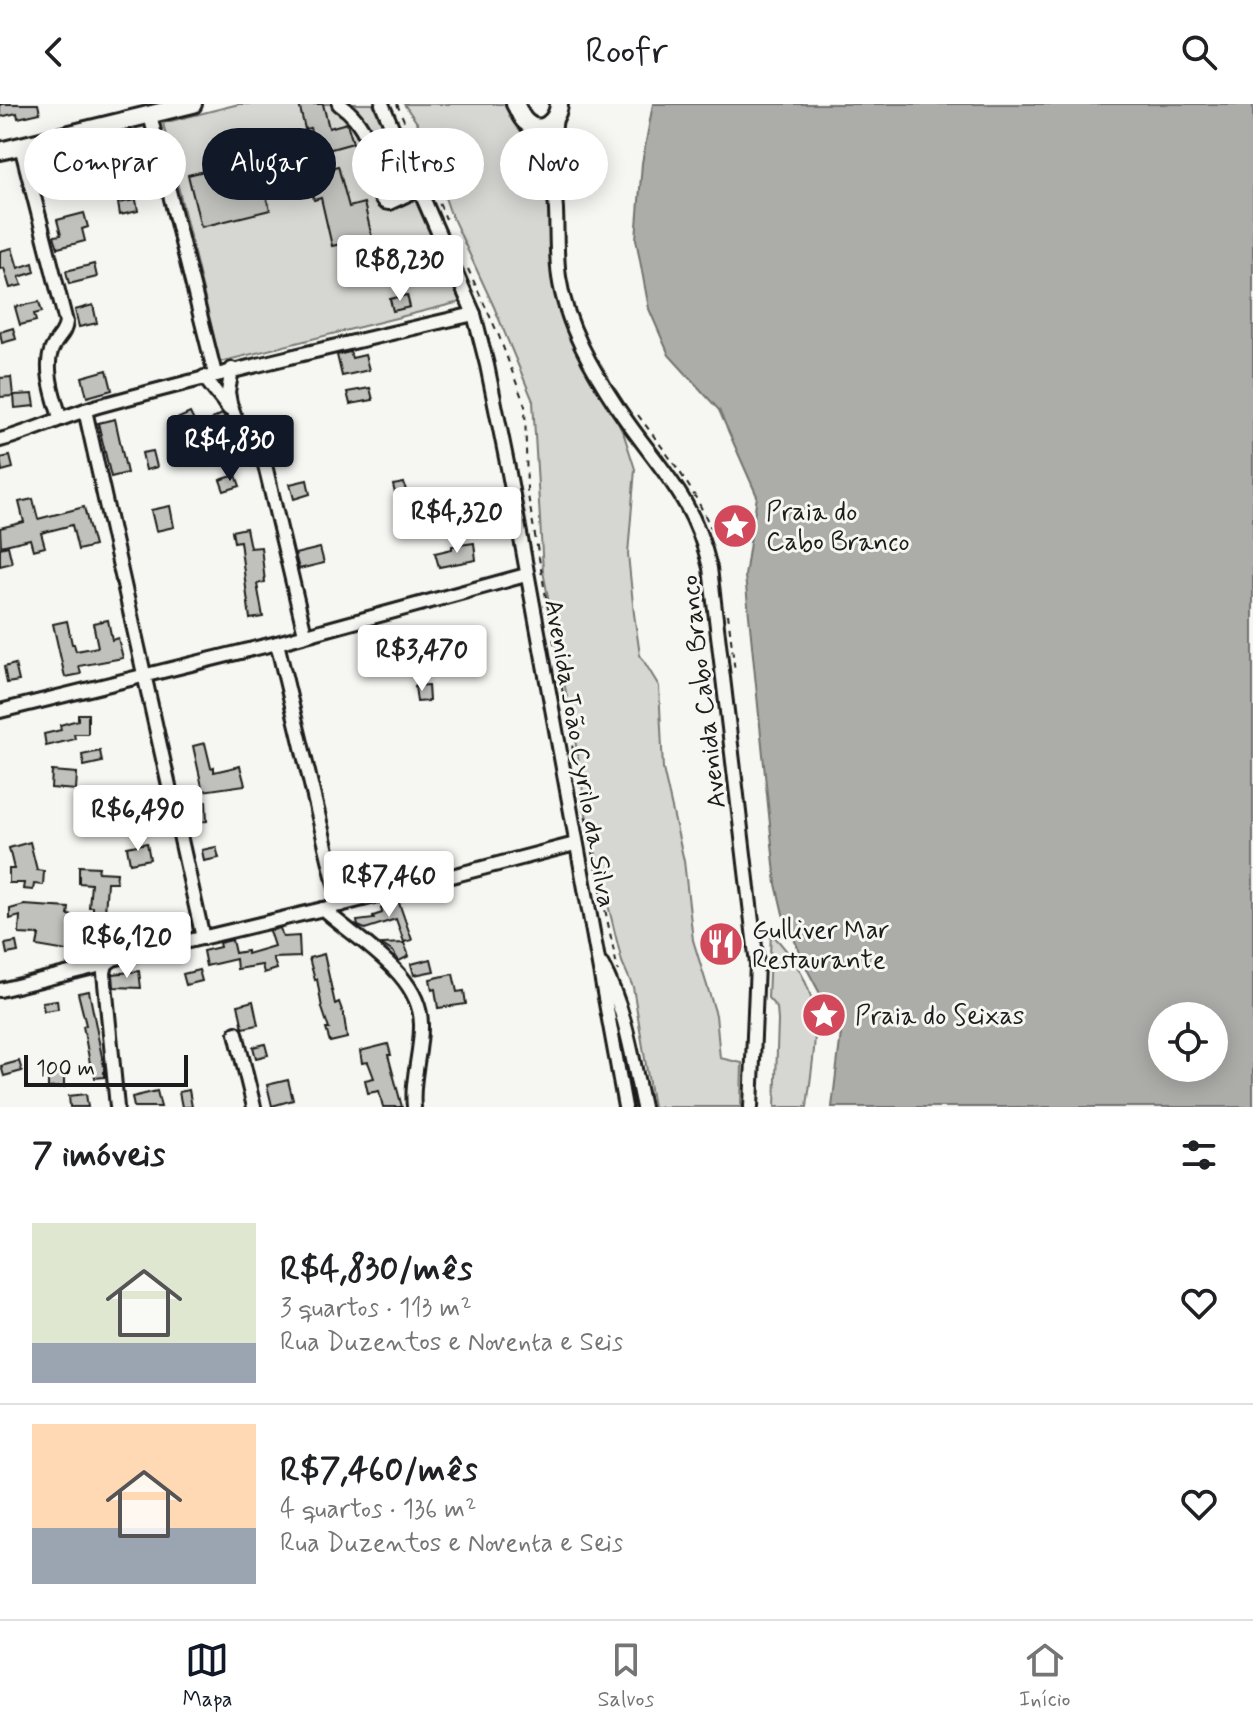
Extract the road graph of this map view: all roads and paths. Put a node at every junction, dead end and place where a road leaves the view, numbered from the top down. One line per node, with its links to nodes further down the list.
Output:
1 (193, 104): 6 (main road)
2 (339, 104): 8 (street)
3 (382, 104): 9 (street, Avenida João Cyrilo da Silva)
4 (518, 106): 7 (main road)
5 (557, 111): 7 (main road)
6 (150, 115): 10 (main road); 16 (street)
7 (535, 127)
8 (363, 128)
9 (392, 128)
10 (21, 146): 11 (main road); 19 (street)
11 (0, 151)
12 (424, 200): 14 (street, Avenida João Cyrilo da Silva)
13 (555, 200): 43 (street, Avenida Cabo Branco)
14 (474, 314): 15 (street); 23 (street, Avenida João Cyrilo da Silva)
15 (232, 369): 16 (street); 20 (street)
16 (209, 376): 18 (street); 20 (street)
17 (631, 406): 22 (path)
18 (85, 410): 19 (street); 28 (street)
19 (60, 417): 21 (street)
20 (235, 417): 25 (street)
21 (0, 440)
22 (716, 546)
23 (526, 575): 25 (street); 30 (street, Avenida João Cyrilo da Silva)
24 (728, 614): 27 (path)
25 (305, 634): 26 (street)
26 (277, 643): 28 (street); 31 (street)
27 (735, 672)
28 (144, 677): 29 (street); 33 (street)
29 (0, 711)
30 (575, 844): 31 (street); 34 (street, Avenida João Cyrilo da Silva)
31 (340, 905): 32 (street)
32 (323, 909): 33 (street); 40 (street)
33 (203, 938): 35 (street)
34 (597, 955): 41 (street, Avenida João Cyrilo da Silva); 42 (street, Avenida João Cyrilo da Silva)
35 (106, 964): 36 (street); 38 (street)
36 (0, 990)
37 (236, 1033): 39 (street)
38 (117, 1107)
39 (254, 1107)
40 (414, 1107)
41 (625, 1107)
42 (643, 1107)
43 (751, 1107)

